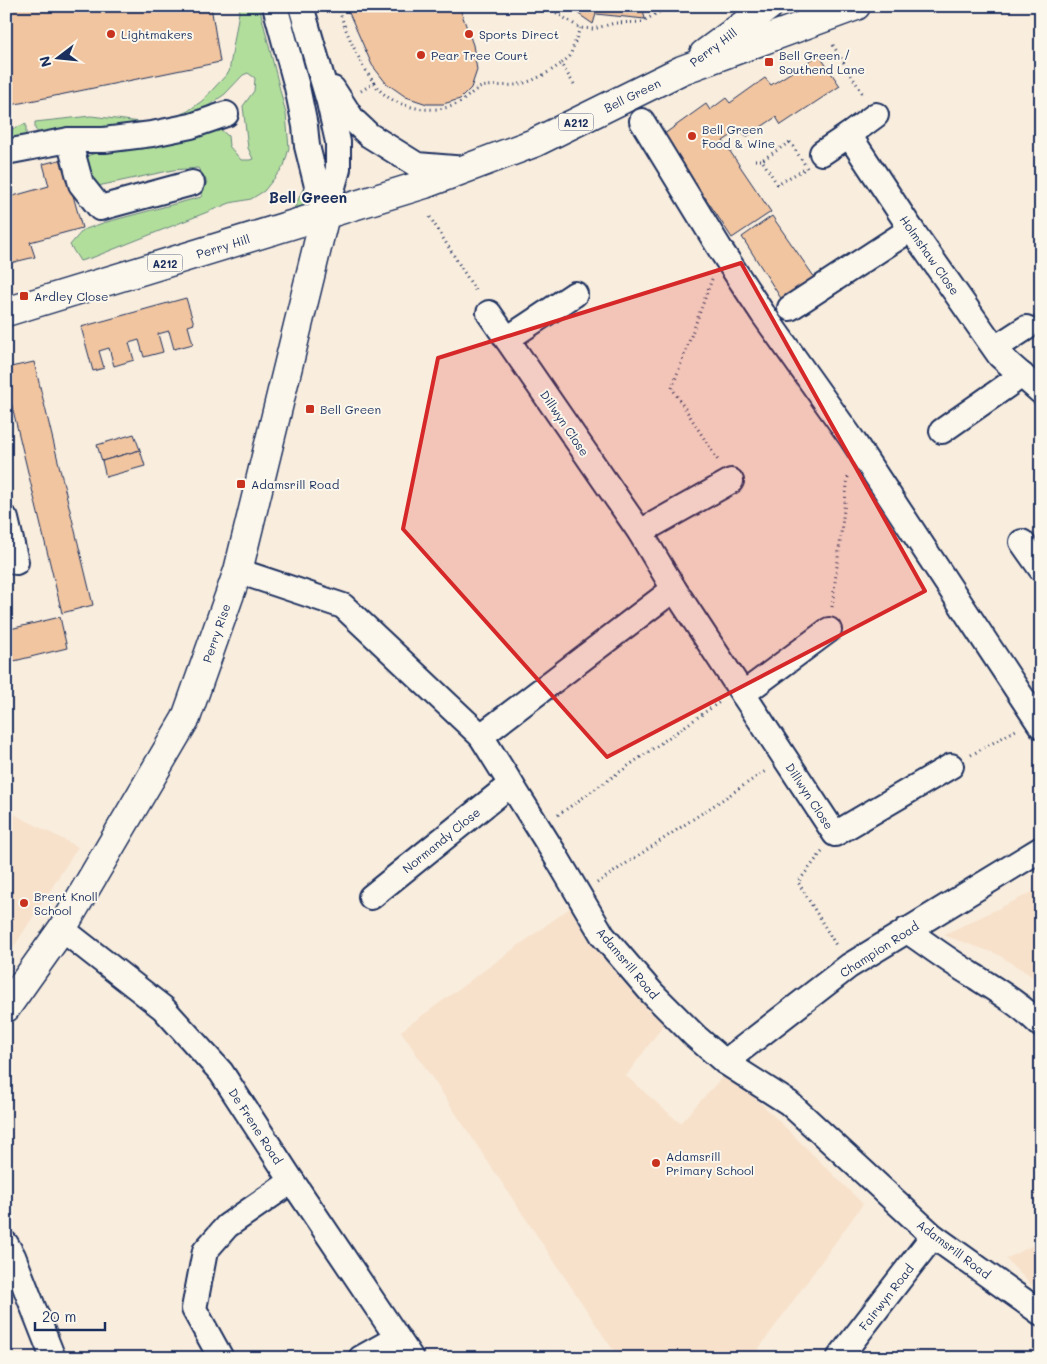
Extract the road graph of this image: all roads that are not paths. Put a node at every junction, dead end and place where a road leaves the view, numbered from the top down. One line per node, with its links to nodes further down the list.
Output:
1 (275, 6): 16 (street)
2 (301, 6): 5 (street)
3 (856, 6): 6 (main road, Bell Green / A212)
4 (765, 8): 6 (main road, Perry Hill / A212)
5 (315, 52): 14 (street); 16 (street)
6 (682, 70): 14 (main road, Bell Green / A212)
7 (226, 114): 11 (street)
8 (876, 115): 10 (street)
9 (642, 121): 38 (street)
10 (849, 135): 13 (street); 17 (street, Holmshaw Close)
11 (69, 140): 12 (street); 15 (street)
12 (6, 152)
13 (822, 152)
14 (467, 169): 16 (main road, Bell Green / A212)
15 (192, 183)
16 (325, 215): 20 (main road, Perry Hill / A212); 34 (main road, Perry Rise)
17 (911, 229): 19 (street); 24 (street, Holmshaw Close)
18 (575, 294): 23 (street)
19 (790, 308)
20 (6, 312)
21 (489, 313): 23 (street, Dillwyn Close)
22 (1026, 328): 24 (street)
23 (507, 339): 30 (street, Dillwyn Close)
24 (995, 348): 25 (street, Holmshaw Close)
25 (1022, 374): 26 (street, Holmshaw Close); 27 (street)
26 (1041, 392)
27 (942, 431)
28 (731, 481): 30 (street)
29 (6, 519): 32 (street)
30 (640, 532): 35 (street, Dillwyn Close)
31 (1022, 542): 33 (street)
32 (16, 562)
33 (1041, 569)
34 (238, 571): 39 (street, Adamsrill Road); 44 (main road, Perry Rise)
35 (674, 589): 37 (street, Dillwyn Close); 39 (street)
36 (829, 630): 37 (street)
37 (742, 691): 40 (street, Dillwyn Close)
38 (1038, 723)
39 (481, 736): 41 (street, Adamsrill Road)
40 (951, 766)
41 (511, 784): 43 (street, Normandy Close); 48 (street, Adamsrill Road)
42 (1041, 849): 45 (street, Champion Road)
43 (371, 897)
44 (62, 929): 46 (main road, Perry Rise); 49 (street, De Frene Road)
45 (906, 930): 47 (street); 48 (street, Champion Road)
46 (6, 1008)
47 (1041, 1025)
48 (725, 1062): 50 (street, Adamsrill Road)
49 (292, 1181): 53 (street, De Frene Road); 55 (street)
50 (933, 1236): 52 (street, Adamsrill Road); 58 (street, Fairwyn Road)
51 (6, 1244): 54 (street)
52 (1041, 1313)
53 (397, 1338): 56 (street); 57 (street, De Frene Road)
54 (53, 1358)
55 (221, 1358)
56 (361, 1358)
57 (411, 1358)
58 (839, 1358)

